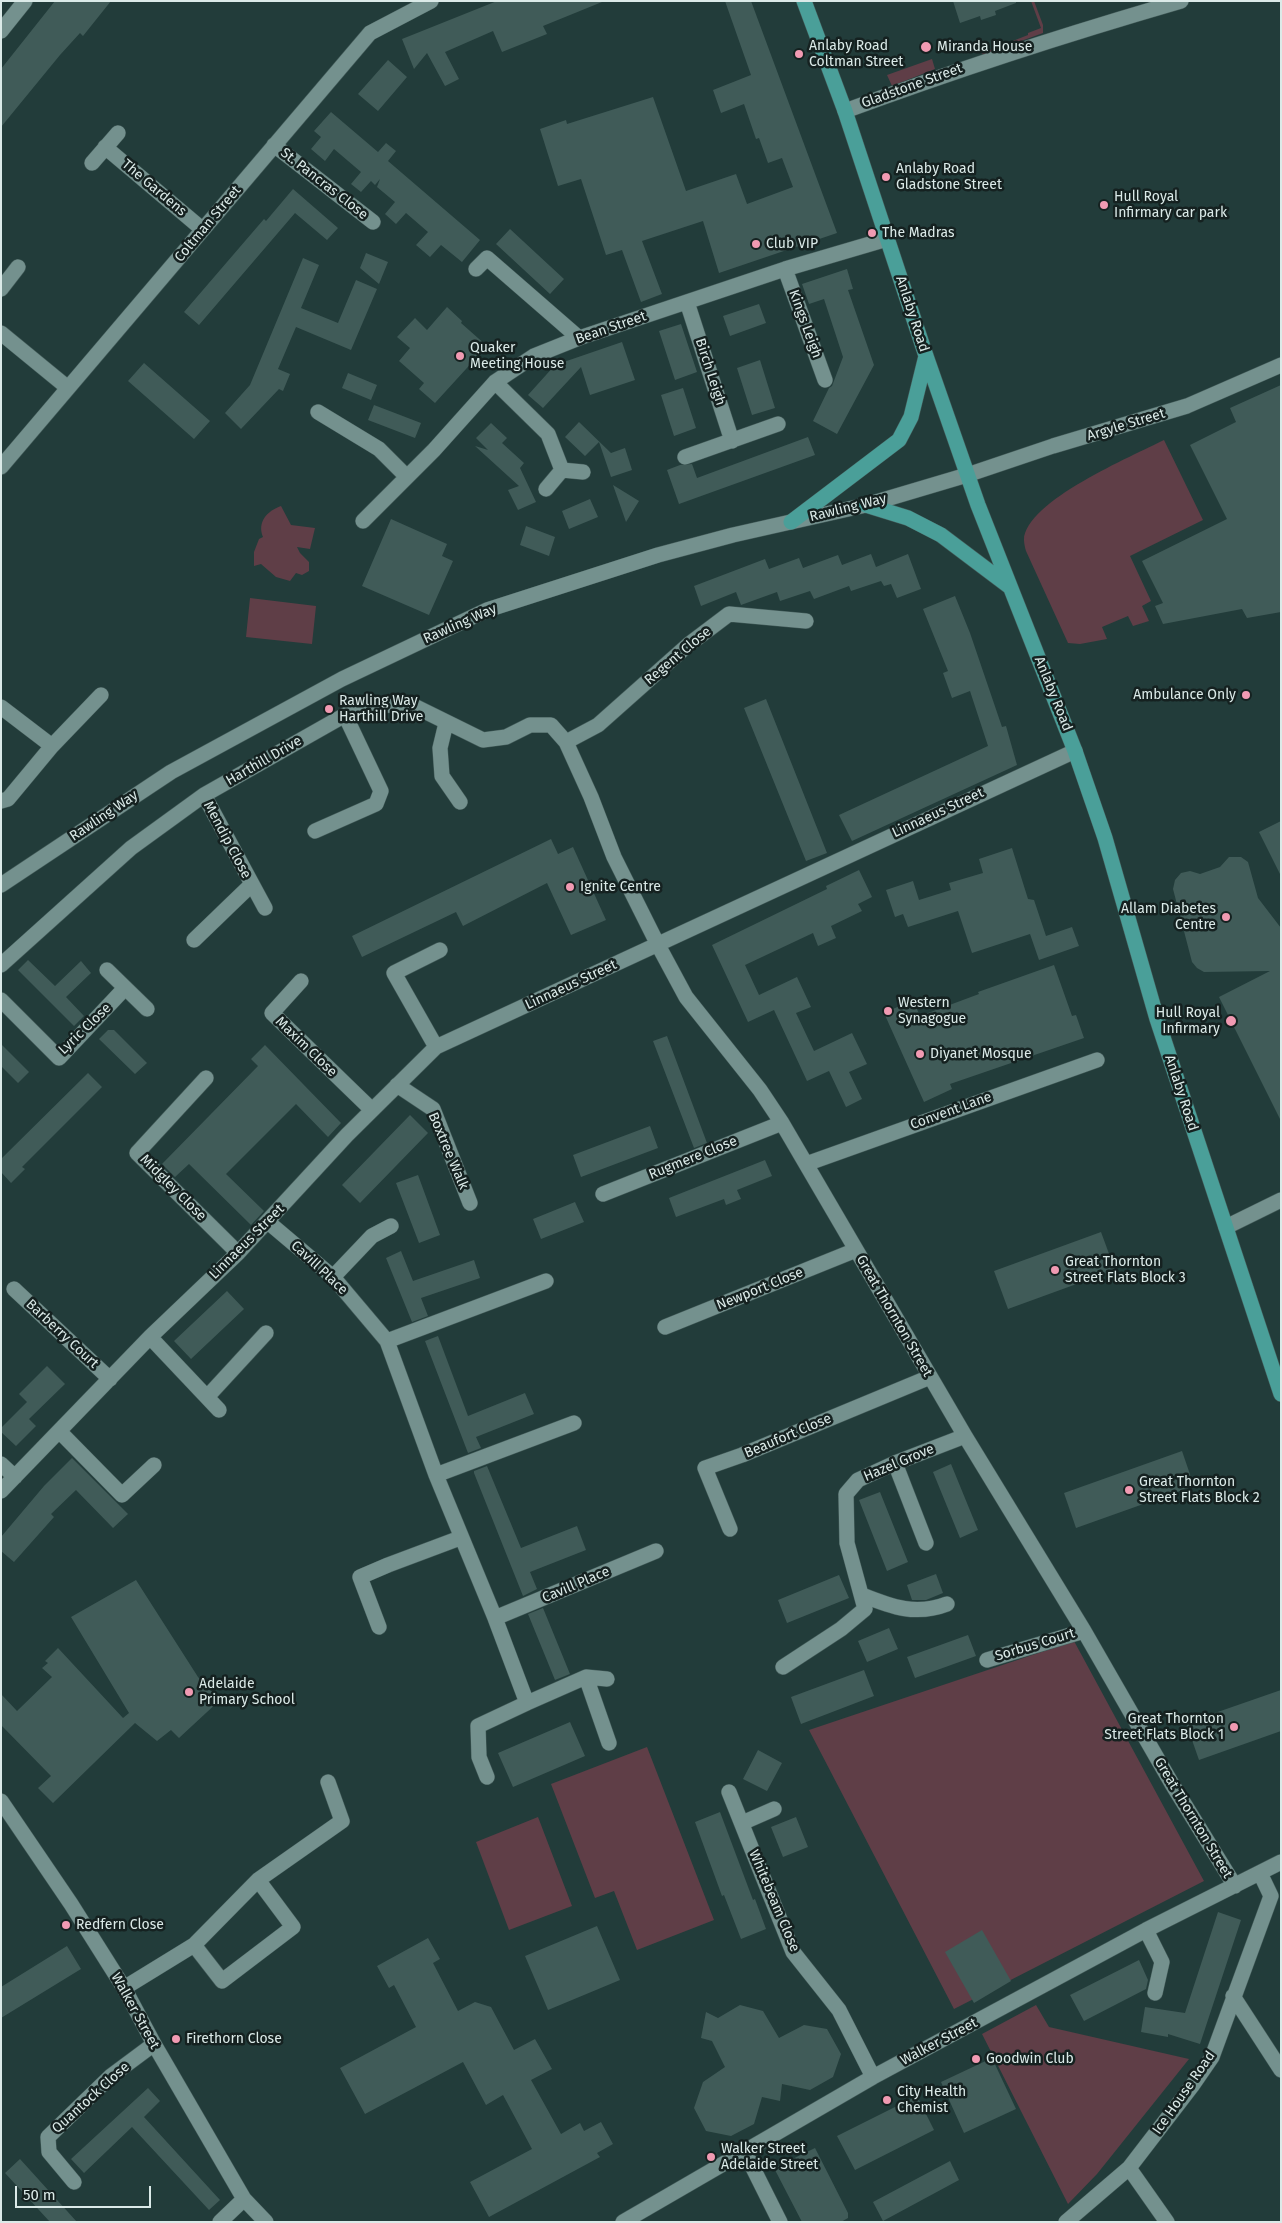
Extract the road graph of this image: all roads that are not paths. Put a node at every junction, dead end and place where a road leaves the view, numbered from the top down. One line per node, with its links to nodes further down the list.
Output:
1 (26, 1): 5 (street)
2 (431, 1): 8 (street, Coltman Street)
3 (804, 1): 6 (main road, Anlaby Road)
4 (1180, 1): 6 (street, Gladstone Street)
5 (1, 31)
6 (845, 110): 13 (main road, Anlaby Road)
7 (118, 133): 9 (street)
8 (274, 146): 11 (street, St. Pancras Close); 12 (street, Coltman Street)
9 (105, 147): 10 (street); 12 (street, The Gardens)
10 (92, 163)
11 (373, 222)
12 (202, 229): 25 (street, Coltman Street)
13 (887, 239): 16 (street, Bean Street); 21 (main road, Anlaby Road)
14 (18, 267): 17 (street)
15 (476, 269): 20 (street)
16 (785, 269): 18 (street, Bean Street); 23 (street, Kings Leigh)
17 (1, 289)
18 (687, 302): 20 (street, Bean Street); 28 (street, Birch Leigh)
19 (1, 333): 25 (street)
20 (578, 338): 24 (street, Bean Street)
21 (926, 356): 33 (main road, Anlaby Road); 38 (main road)
22 (1281, 365): 33 (street, Argyle Street)
23 (825, 380)
24 (495, 382): 31 (street); 34 (street, Bean Street)
25 (68, 388): 30 (street, Coltman Street)
26 (318, 412): 34 (street)
27 (778, 424): 28 (street)
28 (732, 441): 29 (street)
29 (685, 457)
30 (1, 467)
31 (562, 470): 32 (street); 35 (street)
32 (583, 472)
33 (967, 475): 36 (street, Rawling Way); 39 (main road, Anlaby Road)
34 (406, 476): 37 (street, Bean Street)
35 (546, 489)
36 (866, 505): 38 (street, Rawling Way); 39 (main road)
37 (363, 521)
38 (791, 522): 52 (street, Rawling Way)
39 (1011, 588): 47 (main road, Anlaby Road)
40 (806, 621): 45 (street, Regent Close)
41 (101, 695): 46 (street)
42 (1, 707): 46 (street)
43 (345, 715): 44 (street, Harthill Drive); 48 (street, Harthill Drive); 51 (street)
44 (446, 723): 45 (street, Harthill Drive); 50 (street)
45 (566, 742): 56 (street, Great Thornton Street)
46 (52, 746): 49 (street)
47 (1075, 751): 56 (street, Linnaeus Street); 76 (main road, Anlaby Road)
48 (204, 795): 53 (street, Mendip Close); 58 (street, Harthill Drive)
49 (1, 801)
50 (460, 802)
51 (316, 832)
52 (1, 885)
53 (251, 885): 54 (street, Mendip Close); 55 (street, Mendip Close)
54 (265, 908)
55 (194, 940)
56 (658, 945): 64 (street, Linnaeus Street); 69 (street, Great Thornton Street)
57 (440, 950): 64 (street)
58 (1, 965)
59 (107, 970): 61 (street)
60 (301, 981): 68 (street, Maxim Close)
61 (125, 988): 62 (street, Lyric Close); 63 (street)
62 (1, 1000)
63 (147, 1009)
64 (436, 1047): 67 (street, Linnaeus Street)
65 (1097, 1060): 70 (street, Convent Lane)
66 (206, 1078): 78 (street, Midgley Close)
67 (397, 1085): 68 (street, Linnaeus Street); 73 (street, Boxtree Walk)
68 (372, 1110): 74 (street, Linnaeus Street)
69 (782, 1123): 70 (street, Great Thornton Street); 71 (street, Rugmere Close)
70 (806, 1164): 77 (street, Great Thornton Street)
71 (603, 1194)
72 (1281, 1200): 76 (street)
73 (470, 1203)
74 (268, 1222): 78 (street, Linnaeus Street); 79 (street, Cavill Place)
75 (391, 1226): 79 (street)
76 (1226, 1227): 88 (main road, Anlaby Road)
77 (856, 1250): 82 (street, Newport Close); 86 (street, Great Thornton Street)
78 (238, 1253): 84 (street, Linnaeus Street)
79 (332, 1277): 85 (street, Cavill Place)
80 (546, 1280): 85 (street)
81 (14, 1289): 87 (street, Barberry Court)
82 (665, 1327)
83 (266, 1333): 89 (street)
84 (150, 1336): 87 (street, Linnaeus Street); 89 (street)
85 (387, 1340): 97 (street, Cavill Place)
86 (930, 1376): 93 (street, Great Thornton Street); 100 (street, Beaufort Close)
87 (110, 1380): 92 (street, Linnaeus Street)
88 (1281, 1394)
89 (208, 1396): 90 (street)
90 (219, 1410)
91 (574, 1423): 97 (street)
92 (60, 1432): 96 (street); 98 (street, Linnaeus Street)
93 (965, 1436): 94 (street, Hazel Grove); 108 (street, Great Thornton Street)
94 (895, 1462): 102 (street); 104 (street, Hazel Grove)
95 (1, 1464): 98 (street)
96 (154, 1465)
97 (436, 1474): 101 (street, Cavill Place)
98 (15, 1477): 99 (street, Linnaeus Street)
99 (1, 1491)
100 (730, 1529)
101 (460, 1538): 106 (street, Cavill Place); 107 (street)
102 (926, 1543)
103 (656, 1551): 106 (street, Cavill Place)
104 (862, 1595): 105 (street); 110 (street)
105 (947, 1604)
106 (495, 1618): 113 (street, Cavill Place)
107 (379, 1628)
108 (1084, 1631): 109 (street, Sorbus Court); 124 (street, Great Thornton Street)
109 (987, 1660)
110 (783, 1667)
111 (586, 1677): 112 (street); 113 (street); 114 (street)
112 (607, 1679)
113 (527, 1703): 115 (street)
114 (609, 1743)
115 (487, 1777)
116 (328, 1782): 123 (street)
117 (729, 1792): 120 (street, Whitebeam Close)
118 (1, 1801): 127 (street, Walker Street)
119 (774, 1809): 120 (street)
120 (742, 1823): 132 (street, Whitebeam Close)
121 (1281, 1862): 122 (street)
122 (1260, 1874): 124 (street, Walker Street); 129 (street, Ice House Road)
123 (258, 1880): 126 (street); 126 (street)
124 (1234, 1886): 125 (street, Walker Street)
125 (1146, 1930): 128 (street); 132 (street, Walker Street)
126 (194, 1944): 127 (street)
127 (124, 1988): 130 (street, Walker Street)
128 (1155, 1993)
129 (1233, 1996): 131 (street); 134 (street, Ice House Road)
130 (154, 2044): 135 (street, Quantock Close); 136 (street, Walker Street)
131 (1281, 2070)
132 (873, 2077): 133 (street, Walker Street)
133 (745, 2152): 139 (street, Walker Street); 140 (street)
134 (1129, 2168): 141 (street, Ice House Road); 142 (street)
135 (74, 2182)
136 (244, 2199): 137 (street); 138 (street, Walker Street)
137 (220, 2222)
138 (266, 2222)
139 (623, 2222)
140 (780, 2222)
141 (1066, 2222)
142 (1167, 2222)

